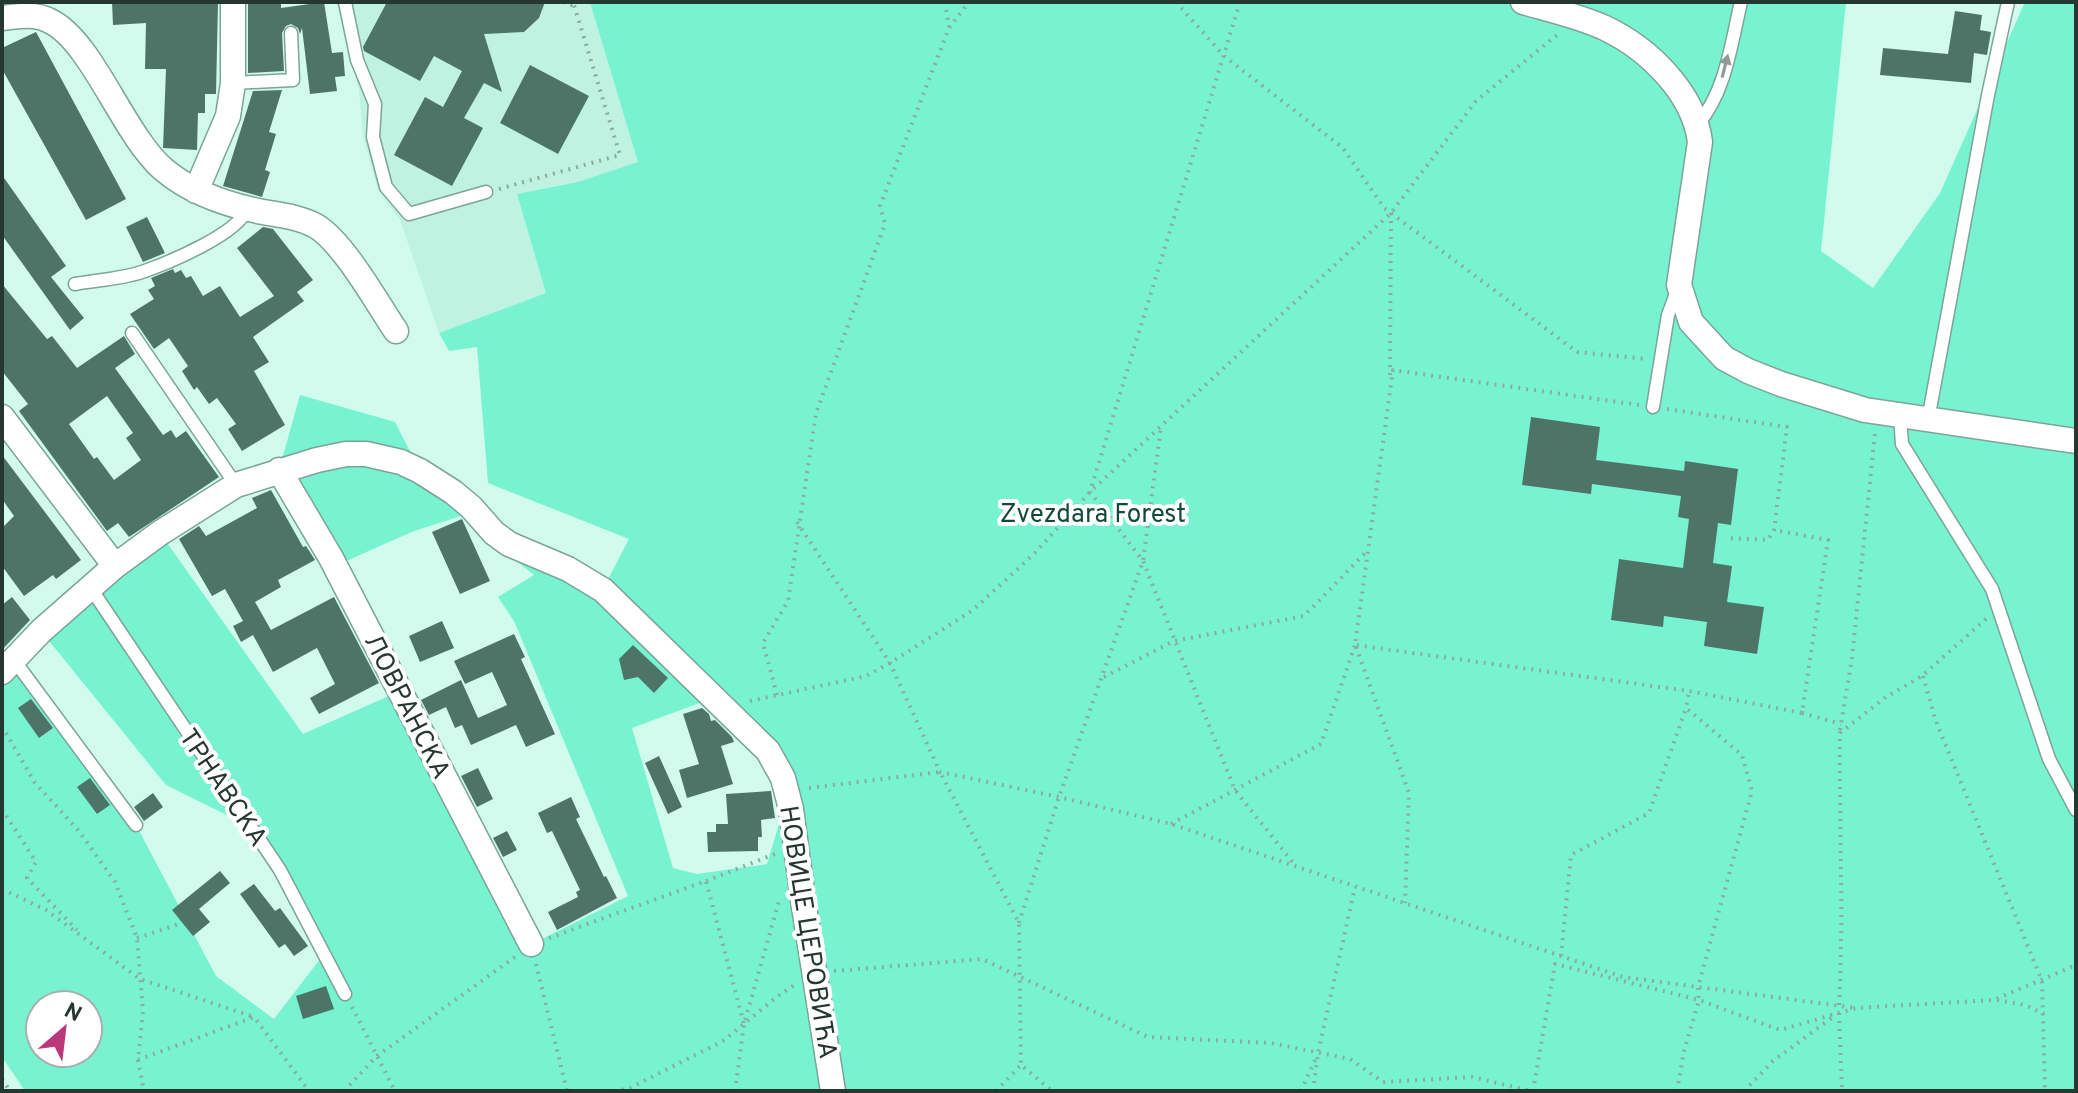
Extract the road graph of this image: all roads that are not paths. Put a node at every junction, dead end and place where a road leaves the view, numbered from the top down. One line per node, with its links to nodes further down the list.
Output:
1 (233, 2): 9 (street)
2 (345, 2): 12 (lane)
3 (1523, 2): 6 (street)
4 (1741, 2): 10 (lane, one-way to 4)
5 (2008, 2): 21 (lane)
6 (1587, 10): 10 (street)
7 (2, 18): 11 (street)
8 (291, 33): 9 (lane)
9 (233, 83): 11 (street)
10 (1698, 124): 15 (street)
11 (196, 191): 13 (street)
12 (486, 192)
13 (247, 209): 14 (lane); 16 (street)
14 (75, 284)
15 (1679, 285): 18 (lane); 19 (street)
16 (396, 331)
17 (132, 333): 24 (lane)
18 (1653, 407)
19 (1889, 414): 21 (street); 28 (lane)
20 (2, 417): 25 (street)
21 (1928, 420): 22 (street)
22 (2076, 441)
23 (279, 470): 24 (street); 30 (street, ЛОВРАНСКА); 32 (street, НОВИЦЕ ЦЕРОВИЋА)
24 (236, 485): 25 (street)
25 (115, 566): 26 (street)
26 (90, 587): 27 (street); 31 (lane, ТРНАВСКА)
27 (8, 666): 29 (lane)
28 (2076, 810)
29 (136, 825)
30 (531, 944)
31 (345, 994)
32 (833, 1091)

